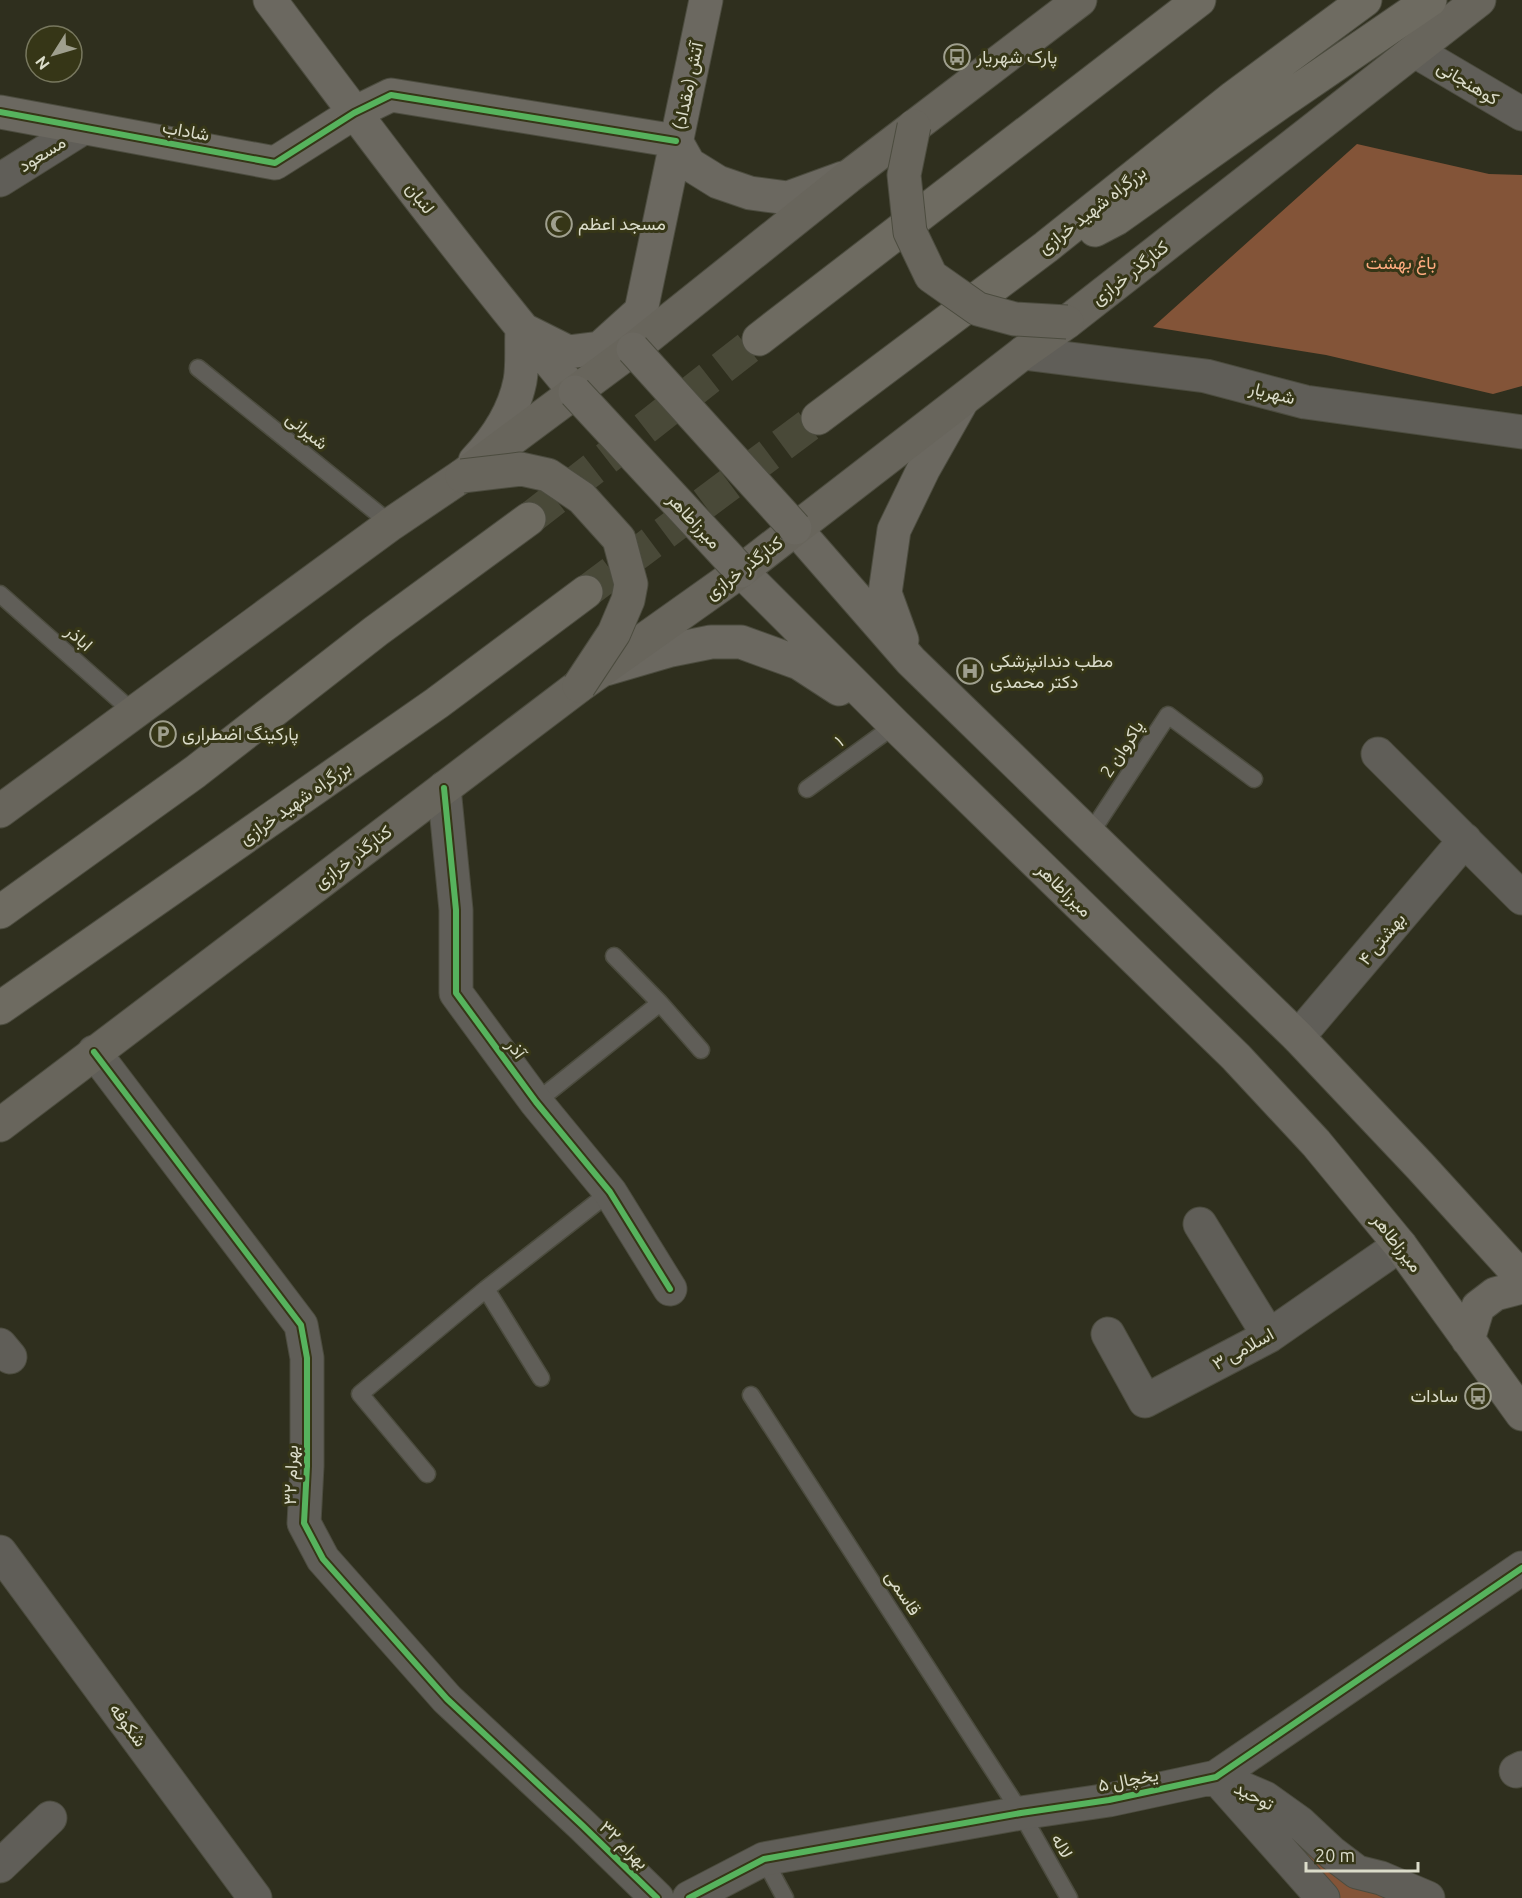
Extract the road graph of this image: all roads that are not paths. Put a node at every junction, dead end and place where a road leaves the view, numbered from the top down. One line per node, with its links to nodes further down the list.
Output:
1 (270, 0): 10 (main road, لنبان)
2 (706, 0): 14 (main road, آتش (مقداد))
3 (1080, 0): 12 (main road)
4 (1198, 0): 21 (highway)
5 (1365, 0): 17 (highway, بزرگراه شهید خرازی)
6 (1430, 0): 17 (highway)
7 (1479, 0): 8 (main road, کنارگذر خرازی)
8 (1414, 51): 11 (street, کوهنجانی); 19 (main road, کنارگذر خرازی)
9 (0, 112): 13 (main road, شاداب)
10 (354, 113): 13 (main road, شاداب); 14 (main road, شاداب); 20 (main road, لنبان)
11 (1522, 114)
12 (914, 126): 15 (main road); 19 (main road, bridge)
13 (83, 128): 16 (street, مسعود)
14 (676, 141): 15 (main road); 18 (main road, آتش (مقداد))
15 (848, 177): 22 (main road)
16 (0, 180)
17 (1008, 275): 27 (highway, بزرگراه شهید خرازی)
18 (641, 311): 20 (main road); 22 (main road, آتش (مقداد))
19 (1067, 322): 23 (main road, کنارگذر خرازی)
20 (522, 329): 25 (main road, لنبان); 29 (main road)
21 (759, 339)
22 (633, 349): 25 (main road); 32 (main road, bridge)
23 (1023, 353): 26 (main road, کنارگذر خرازی); 28 (street, شهریار)
24 (198, 369): 31 (lane, شیرانی)
25 (575, 392): 29 (main road); 33 (main road, میرزاطاهر, bridge)
26 (962, 401): 32 (main road, کنارگذر خرازی); 36 (main road)
27 (818, 418)
28 (1522, 432)
29 (462, 476): 31 (main road); 37 (main road, bridge)
30 (529, 519): 48 (highway)
31 (391, 524): 38 (main road)
32 (795, 528): 33 (main road, کنارگذر خرازی); 36 (main road)
33 (741, 572): 37 (main road, کنارگذر خرازی); 39 (main road, میرزاطاهر)
34 (586, 592): 51 (highway, بزرگراه شهید خرازی)
35 (0, 594): 38 (lane, اباذر)
36 (911, 661): 45 (main road)
37 (592, 678): 39 (main road); 42 (main road, کنارگذر خرازی)
38 (133, 712): 44 (main road)
39 (895, 725): 43 (lane, ۱); 59 (main road, میرزاطاهر)
40 (1378, 754): 46 (street)
41 (1254, 779): 45 (lane, پاکروان 2)
42 (444, 788): 54 (main road, کنارگذر خرازی); 55 (street, آذر)
43 (807, 789)
44 (0, 811)
45 (1090, 834): 52 (main road)
46 (1466, 840): 47 (street); 52 (street, بهشتی ۴)
47 (1522, 898)
48 (0, 912)
49 (614, 956): 50 (lane)
50 (660, 1004): 53 (lane); 55 (lane)
51 (0, 1008)
52 (1298, 1037): 60 (main road)
53 (701, 1050)
54 (94, 1052): 56 (main road, کنارگذر خرازی); 79 (street, بهرام ۳۲)
55 (536, 1102): 57 (street, آذر)
56 (0, 1125)
57 (610, 1192): 62 (lane); 63 (street, آذر)
58 (1200, 1224): 65 (street)
59 (1400, 1245): 65 (street, اسلامی ۳); 66 (main road, میرزاطاهر)
60 (1522, 1278)
61 (1522, 1287): 66 (main road)
62 (486, 1289): 67 (lane); 70 (lane)
63 (670, 1290)
64 (1108, 1334): 65 (street, اسلامی ۳)
65 (1269, 1336)
66 (1468, 1341): 69 (main road, میرزاطاهر)
67 (541, 1378)
68 (751, 1395): 74 (lane, قاسمی)
69 (1522, 1414)
70 (427, 1474)
71 (0, 1552): 78 (street, شکوفه)
72 (1522, 1568): 73 (street, یخچال ۵)
73 (1216, 1777): 74 (street, یخچال ۵); 83 (street, توحید); 84 (street, توحید)
74 (1021, 1813): 76 (street, یخچال ۵); 82 (lane, لاله)
75 (50, 1818): 77 (street)
76 (764, 1859): 80 (street, یخچال ۵); 81 (lane)
77 (0, 1866)
78 (255, 1898)
79 (657, 1898)
80 (689, 1898)
81 (785, 1898)
82 (1069, 1898)
83 (1323, 1898)
84 (1428, 1898)

